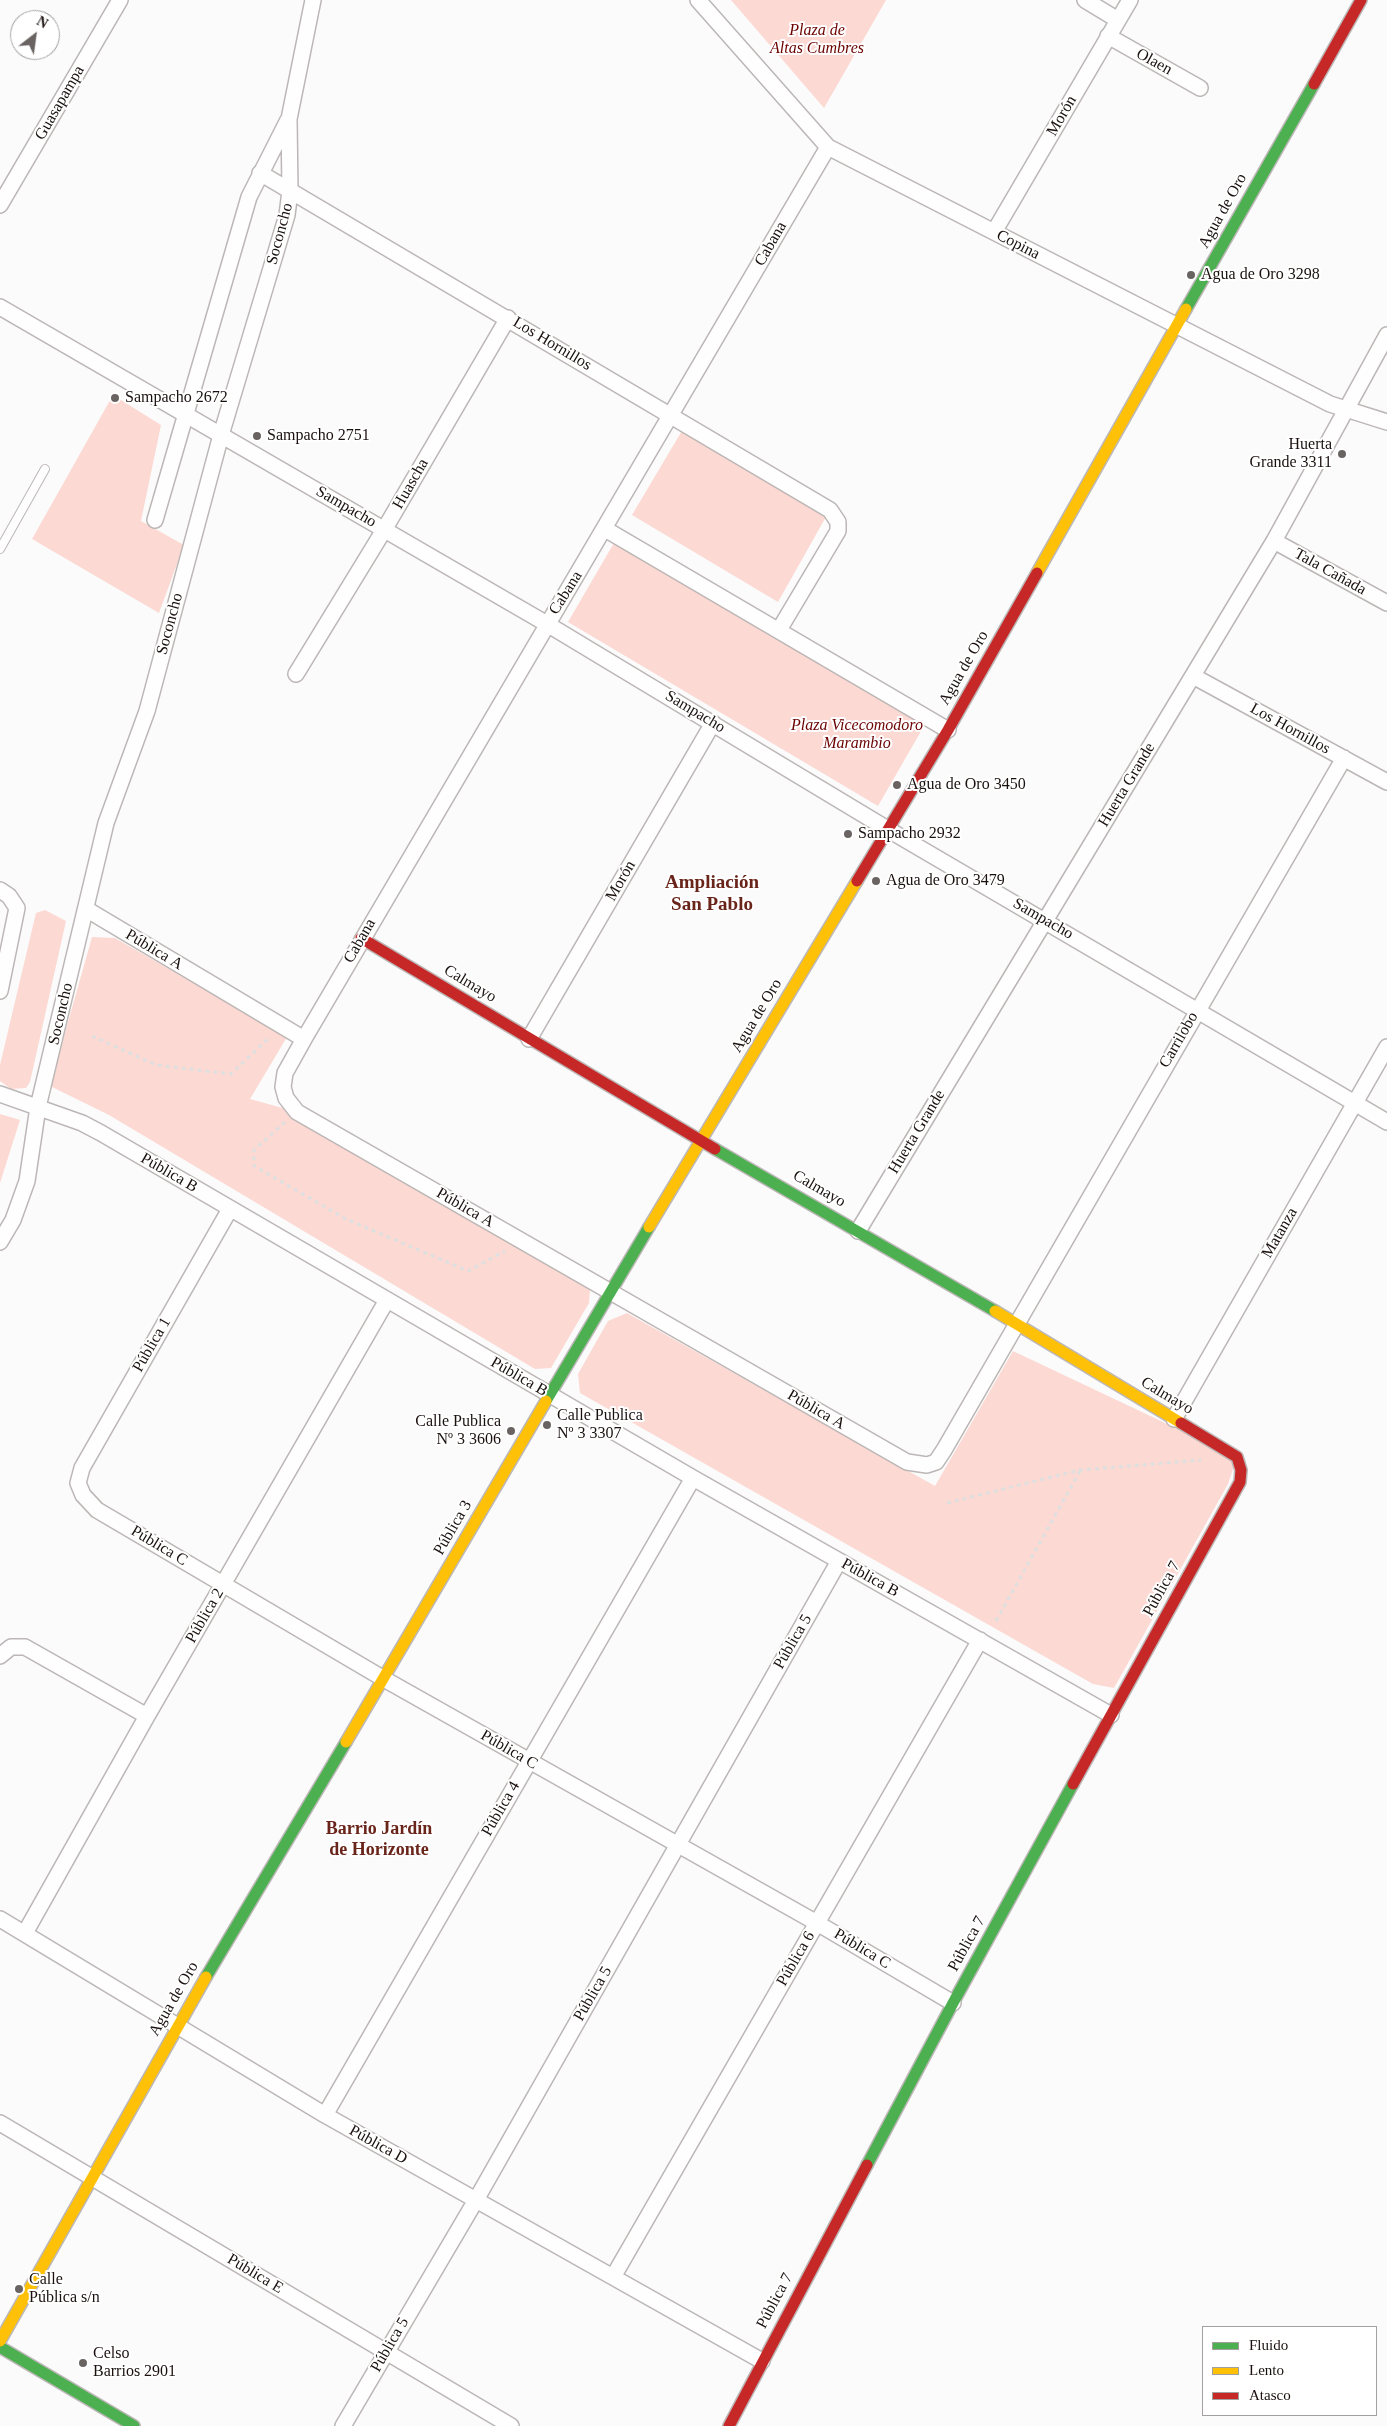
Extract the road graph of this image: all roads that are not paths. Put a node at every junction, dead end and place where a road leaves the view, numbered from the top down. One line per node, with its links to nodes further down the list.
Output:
1 (120, 0): 14 (street, Guasapampa)
2 (313, 0): 10 (street, Soconcho)
3 (698, 0): 11 (street, Copina)
4 (1085, 0): 7 (street)
5 (1130, 0): 7 (street, Morón)
6 (1361, 0): 18 (street, Agua de Oro)
7 (1118, 20): 8 (street, Morón)
8 (1108, 36): 9 (street, Olaen); 15 (street, Morón)
9 (1200, 88)
10 (289, 119): 12 (street); 13 (street, Soconcho)
11 (828, 147): 15 (street, Copina); 22 (street, Cabana)
12 (260, 172): 13 (street, Los Hornillos); 21 (street)
13 (290, 191): 17 (street, Los Hornillos); 24 (street, Soconcho)
14 (0, 205)
15 (994, 232): 18 (street, Copina)
16 (0, 307): 21 (street, Sampacho)
17 (508, 318): 22 (street, Los Hornillos); 28 (street, Huascha)
18 (1177, 327): 20 (street, Copina); 37 (street, Agua de Oro)
19 (1387, 335): 20 (street, Huerta Grande)
20 (1346, 410): 23 (street, Copina); 29 (street, Huerta Grande)
21 (185, 414): 24 (street, Sampacho); 26 (street)
22 (671, 415): 27 (street, Cabana); 33 (street, Los Hornillos)
23 (1387, 422)
24 (221, 435): 28 (street, Sampacho); 42 (street, Soconcho)
25 (45, 469): 30 (lane)
26 (155, 520)
27 (605, 529): 32 (street, Cabana); 33 (street)
28 (384, 530): 32 (street, Sampacho); 34 (street, Huascha)
29 (1274, 541): 31 (street, Tala Cañada); 35 (street, Huerta Grande)
30 (0, 549)
31 (1387, 603)
32 (547, 624): 36 (street, Sampacho); 44 (street, Cabana)
33 (779, 630): 37 (street)
34 (296, 674)
35 (1193, 676): 38 (street, Los Hornillos); 43 (street, Huerta Grande)
36 (713, 723): 40 (street, Sampacho); 48 (street, Morón)
37 (948, 730): 40 (street, Agua de Oro)
38 (1344, 758): 39 (street, Los Hornillos); 46 (street, Carrilobo)
39 (1387, 782)
40 (889, 830): 43 (street, Sampacho); 54 (street, Agua de Oro)
41 (5, 893): 45 (street)
42 (86, 909): 47 (street, Pública A); 52 (street, Soconcho)
43 (1045, 920): 46 (street, Sampacho); 56 (street, Huerta Grande)
44 (361, 938): 47 (street, Cabana); 48 (street, Calmayo)
45 (0, 991)
46 (1197, 1010): 51 (street, Sampacho); 60 (street, Carrilobo)
47 (304, 1039): 58 (street, Pública A)
48 (529, 1039): 54 (street, Calmayo)
49 (1387, 1047): 51 (street, Matanza)
50 (0, 1094): 52 (street, Pública B)
51 (1354, 1103): 53 (street, Sampacho); 62 (street, Matanza)
52 (38, 1107): 55 (street, Pública B); 57 (street, Soconcho)
53 (1387, 1122)
54 (700, 1140): 56 (street, Calmayo); 58 (street, Agua de Oro)
55 (230, 1209): 59 (street, Pública B); 64 (street, Pública 1)
56 (858, 1231): 60 (street, Calmayo)
57 (0, 1242)
58 (610, 1291): 60 (street, Pública A); 61 (street, Agua de Oro)
59 (387, 1300): 61 (street, Pública B); 67 (street, Pública 2)
60 (1016, 1323): 62 (street, Calmayo)
61 (549, 1394): 63 (street, Pública B); 70 (street, Pública 3)
62 (1174, 1419): 65 (street, Calmayo)
63 (693, 1478): 66 (street, Pública B); 73 (street, Pública 4)
64 (78, 1482): 67 (street, Pública C)
65 (1240, 1482): 71 (street, Pública 7)
66 (839, 1561): 68 (street, Pública B); 74 (street, Pública 5)
67 (223, 1584): 70 (street, Pública C); 72 (street, Pública 2)
68 (980, 1640): 71 (street, Pública B); 76 (street, Pública 6)
69 (5, 1652): 72 (street)
70 (384, 1679): 73 (street, Pública C); 79 (street, Agua de Oro)
71 (1111, 1715): 78 (street, Pública 7)
72 (147, 1716): 77 (street, Pública 2)
73 (529, 1761): 74 (street, Pública C); 80 (street, Pública 4)
74 (678, 1845): 76 (street, Pública C); 83 (street, Pública 5)
75 (0, 1919): 77 (street, Pública D)
76 (817, 1923): 78 (street, Pública C); 84 (street, Pública 6)
77 (26, 1933): 79 (street, Pública D)
78 (953, 2003): 88 (street, Pública 7)
79 (177, 2025): 80 (street, Pública D); 82 (street, Agua de Oro)
80 (325, 2115): 83 (street, Pública D)
81 (0, 2123): 82 (street, Pública E)
82 (92, 2177): 85 (street, Agua de Oro); 87 (street, Pública E)
83 (476, 2200): 84 (street, Pública D); 87 (street, Pública 5)
84 (613, 2277): 88 (street, Pública D)
85 (0, 2341)
86 (0, 2348): 89 (street)
87 (386, 2352): 90 (street, Pública 5); 91 (street, Pública E)
88 (762, 2361): 92 (street, Pública 7)
89 (134, 2426)
90 (343, 2426)
91 (511, 2426)
92 (729, 2426)

